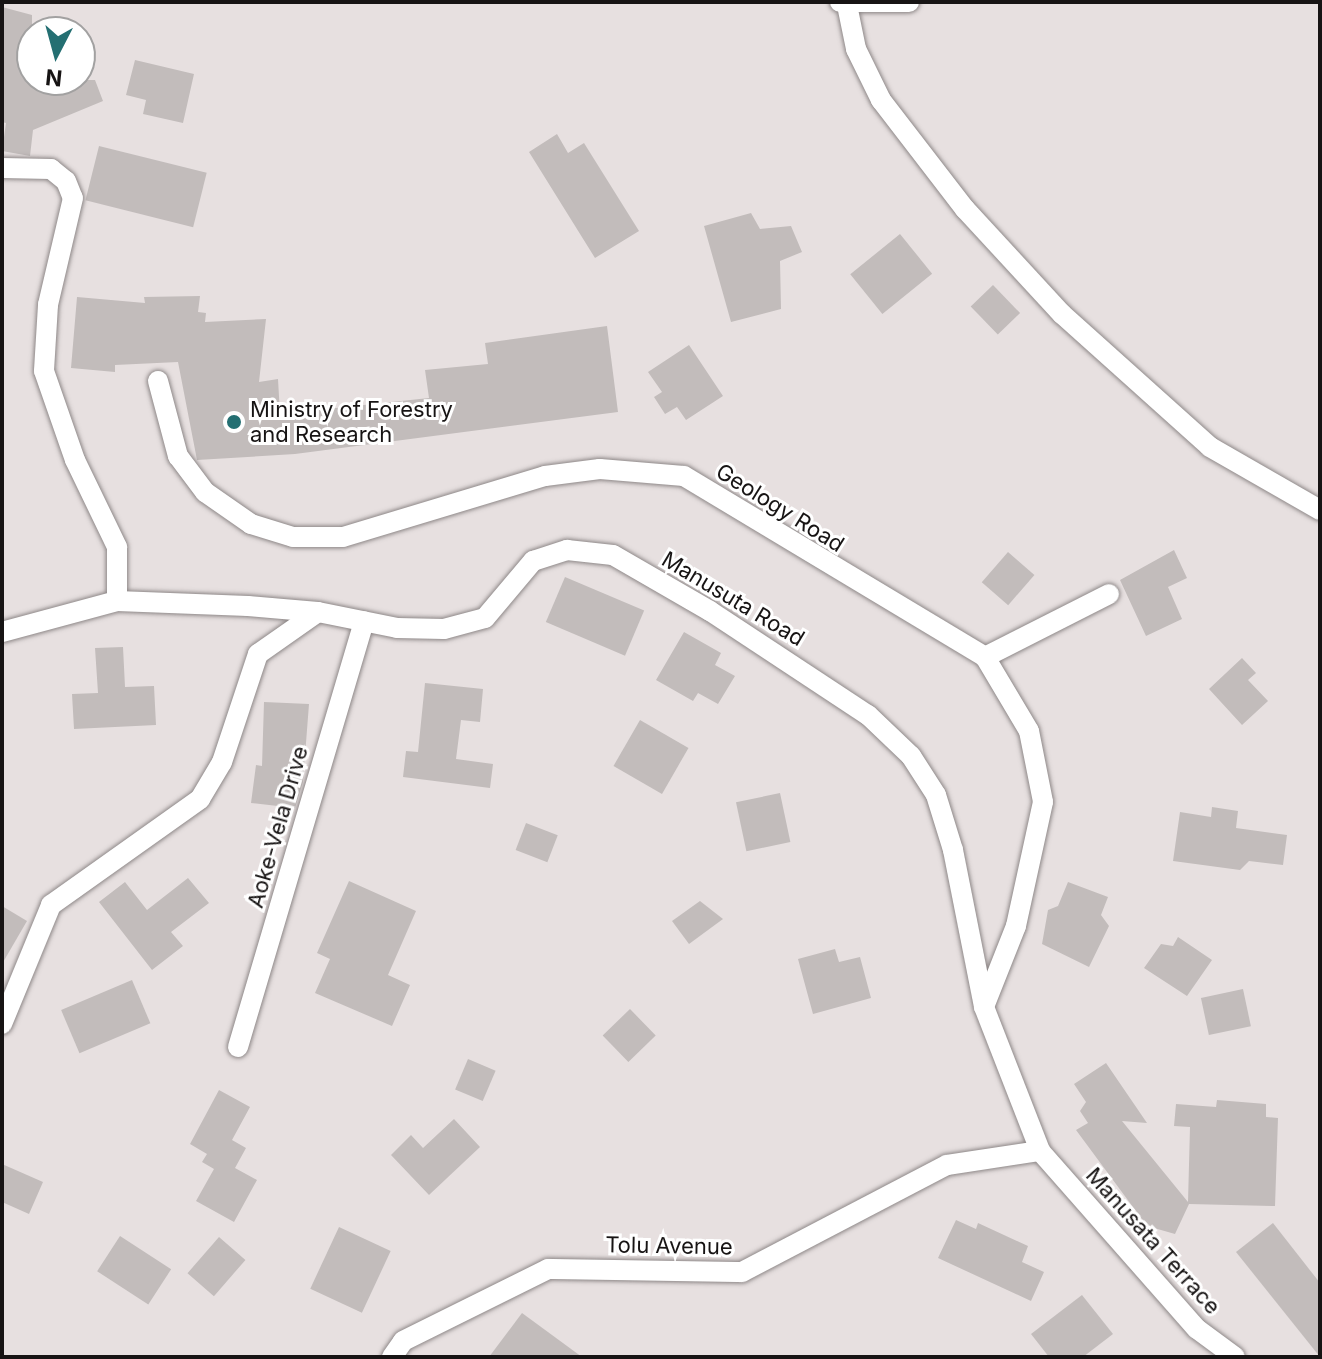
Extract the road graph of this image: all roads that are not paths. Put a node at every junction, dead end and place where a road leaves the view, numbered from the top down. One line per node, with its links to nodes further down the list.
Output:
1 (909, 2): 2 (street)
2 (843, 3): 5 (street)
3 (2, 168): 7 (street)
4 (158, 381): 11 (street, Geology Road)
5 (1320, 510)
6 (1109, 594): 11 (street)
7 (117, 601): 8 (street, Manusuta Road); 10 (street, Manusuta Road)
8 (318, 612): 9 (street, Manusuta Road); 13 (street)
9 (364, 621): 12 (street, Manusuta Road); 14 (street, Aoke-Vela Drive)
10 (2, 632)
11 (985, 657): 12 (street, Geology Road)
12 (984, 1007): 15 (street, Manusuta Road)
13 (2, 1024)
14 (238, 1047)
15 (1040, 1151): 16 (street, Tolu Avenue); 17 (street, Manusata Terrace)
16 (392, 1357)
17 (1235, 1357)

